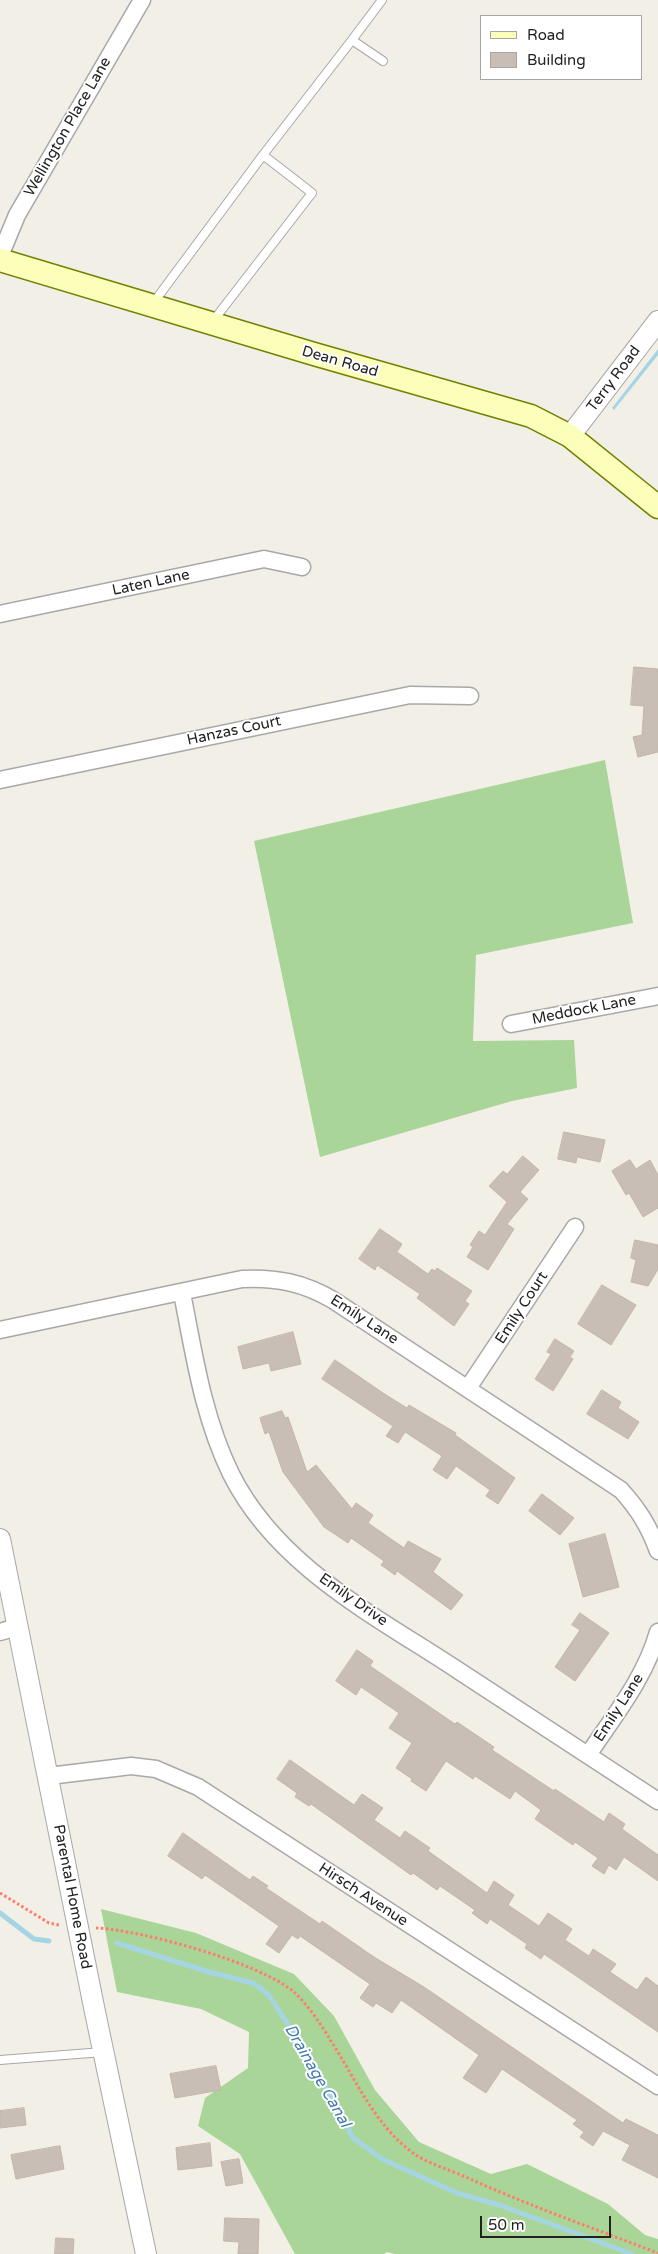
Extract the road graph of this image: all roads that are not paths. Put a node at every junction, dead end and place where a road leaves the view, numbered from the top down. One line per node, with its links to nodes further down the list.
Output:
1 (142, 0): 6 (street, Wellington Place Lane)
2 (382, 0): 3 (lane)
3 (352, 40): 4 (lane); 5 (lane)
4 (383, 61)
5 (263, 155): 8 (lane); 10 (lane)
6 (0, 256)
7 (0, 260): 8 (main road, Dean Road)
8 (152, 306): 10 (main road, Dean Road)
9 (658, 321): 11 (street, Terry Road)
10 (212, 323): 11 (main road, Dean Road)
11 (570, 436): 12 (main road, Dean Road)
12 (658, 507)
13 (302, 567): 14 (street, Laten Lane)
14 (0, 614)
15 (470, 696): 16 (street, Hanzas Court)
16 (0, 780)
17 (658, 996): 18 (street, Meddock Lane)
18 (511, 1024)
19 (575, 1227): 22 (street, Emily Court)
20 (182, 1293): 21 (street, Emily Lane); 22 (street, Emily Lane); 27 (street, Emily Drive)
21 (0, 1330)
22 (468, 1388): 24 (street, Emily Lane)
23 (0, 1539): 25 (street, Parental Home Road)
24 (658, 1551)
25 (9, 1629): 28 (street, Parental Home Road)
26 (658, 1632): 27 (street, Emily Lane)
27 (588, 1755): 29 (street, Emily Drive)
28 (48, 1776): 30 (street, Parental Home Road); 32 (street, Hirsch Avenue)
29 (658, 1801)
30 (103, 2052): 31 (lane); 33 (street, Parental Home Road)
31 (0, 2060)
32 (658, 2086)
33 (146, 2254)

